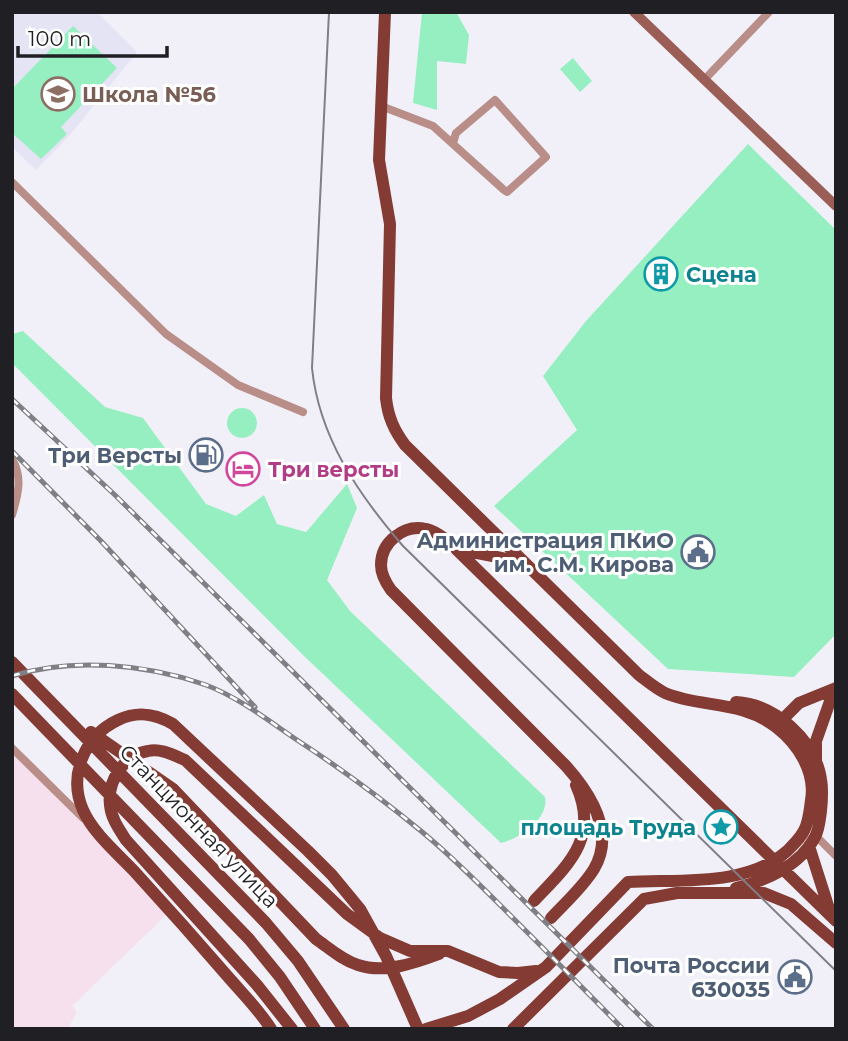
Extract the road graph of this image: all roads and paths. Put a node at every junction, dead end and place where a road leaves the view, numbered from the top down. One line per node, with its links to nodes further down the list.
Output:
1 (385, 12): 5 (main road)
2 (634, 12): 4 (main road)
3 (769, 12): 4 (street)
4 (704, 80): 8 (main road)
5 (381, 106): 6 (street); 13 (main road)
6 (453, 144): 6 (street)
7 (12, 182): 9 (street)
8 (836, 206)
9 (303, 412)
10 (12, 459): 11 (street)
11 (12, 515)
12 (451, 545): 13 (main road); 21 (main road); 28 (main road)
13 (534, 570): 18 (main road)
14 (12, 662): 17 (main road, Станционная улица)
15 (835, 689): 18 (main road); 20 (main road)
16 (12, 694): 34 (main road, Станционная улица)
17 (56, 707): 30 (main road); 35 (main road, Станционная улица)
18 (779, 722): 20 (main road); 31 (main road)
19 (12, 748): 22 (street)
20 (816, 760): 23 (main road)
21 (566, 766): 26 (main road); 27 (main road)
22 (98, 832): 32 (main road); 36 (main road)
23 (812, 841): 24 (street); 25 (main road); 28 (main road)
24 (836, 856)
25 (722, 892): 29 (main road); 38 (main road)
26 (534, 901)
27 (551, 918)
28 (835, 922)
29 (836, 943)
30 (448, 951): 31 (main road); 33 (main road)
31 (541, 970): 37 (main road)
32 (271, 1029)
33 (292, 1029)
34 (315, 1029)
35 (344, 1029)
36 (418, 1029)
37 (426, 1029)
38 (513, 1029)

